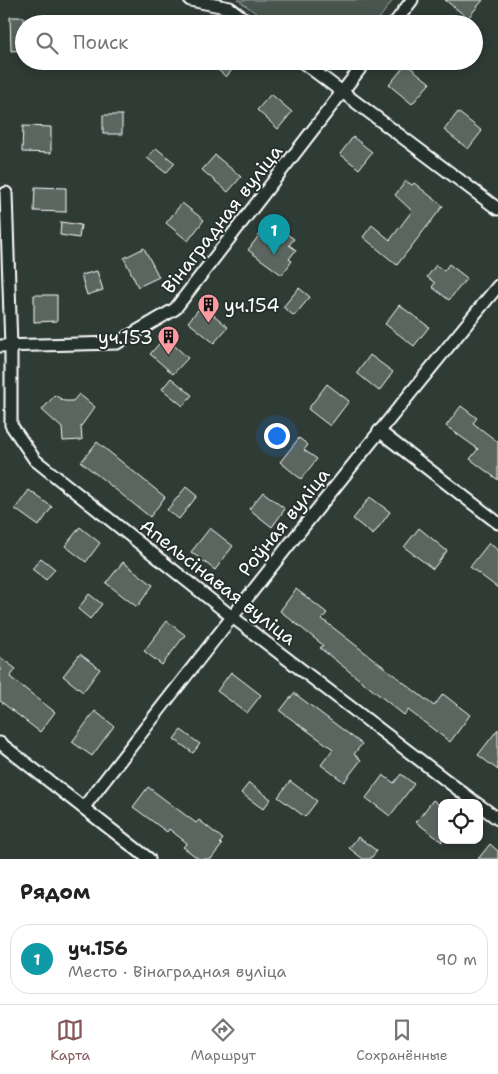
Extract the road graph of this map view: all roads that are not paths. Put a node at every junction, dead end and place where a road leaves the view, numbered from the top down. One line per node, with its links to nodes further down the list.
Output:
1 (190, 0): 3 (street)
2 (412, 0): 4 (street)
3 (239, 15)
4 (401, 15)
5 (314, 70): 7 (street)
6 (359, 70): 7 (street, Вінаградная вуліца)
7 (343, 92): 9 (street); 11 (street, Вінаградная вуліца)
8 (6, 193): 11 (street)
9 (498, 209)
10 (498, 286): 12 (street, Роўная вуліца)
11 (6, 347): 14 (street, Апельсінавая вуліца)
12 (379, 431): 13 (street); 14 (street, Роўная вуліца)
13 (498, 523)
14 (232, 616): 16 (street, Апельсінавая вуліца); 17 (street, Роўная вуліца)
15 (0, 742): 17 (street)
16 (471, 799)
17 (84, 806): 20 (street)
18 (483, 808): 19 (street, Апельсінавая вуліца)
19 (498, 819)
20 (150, 859)

